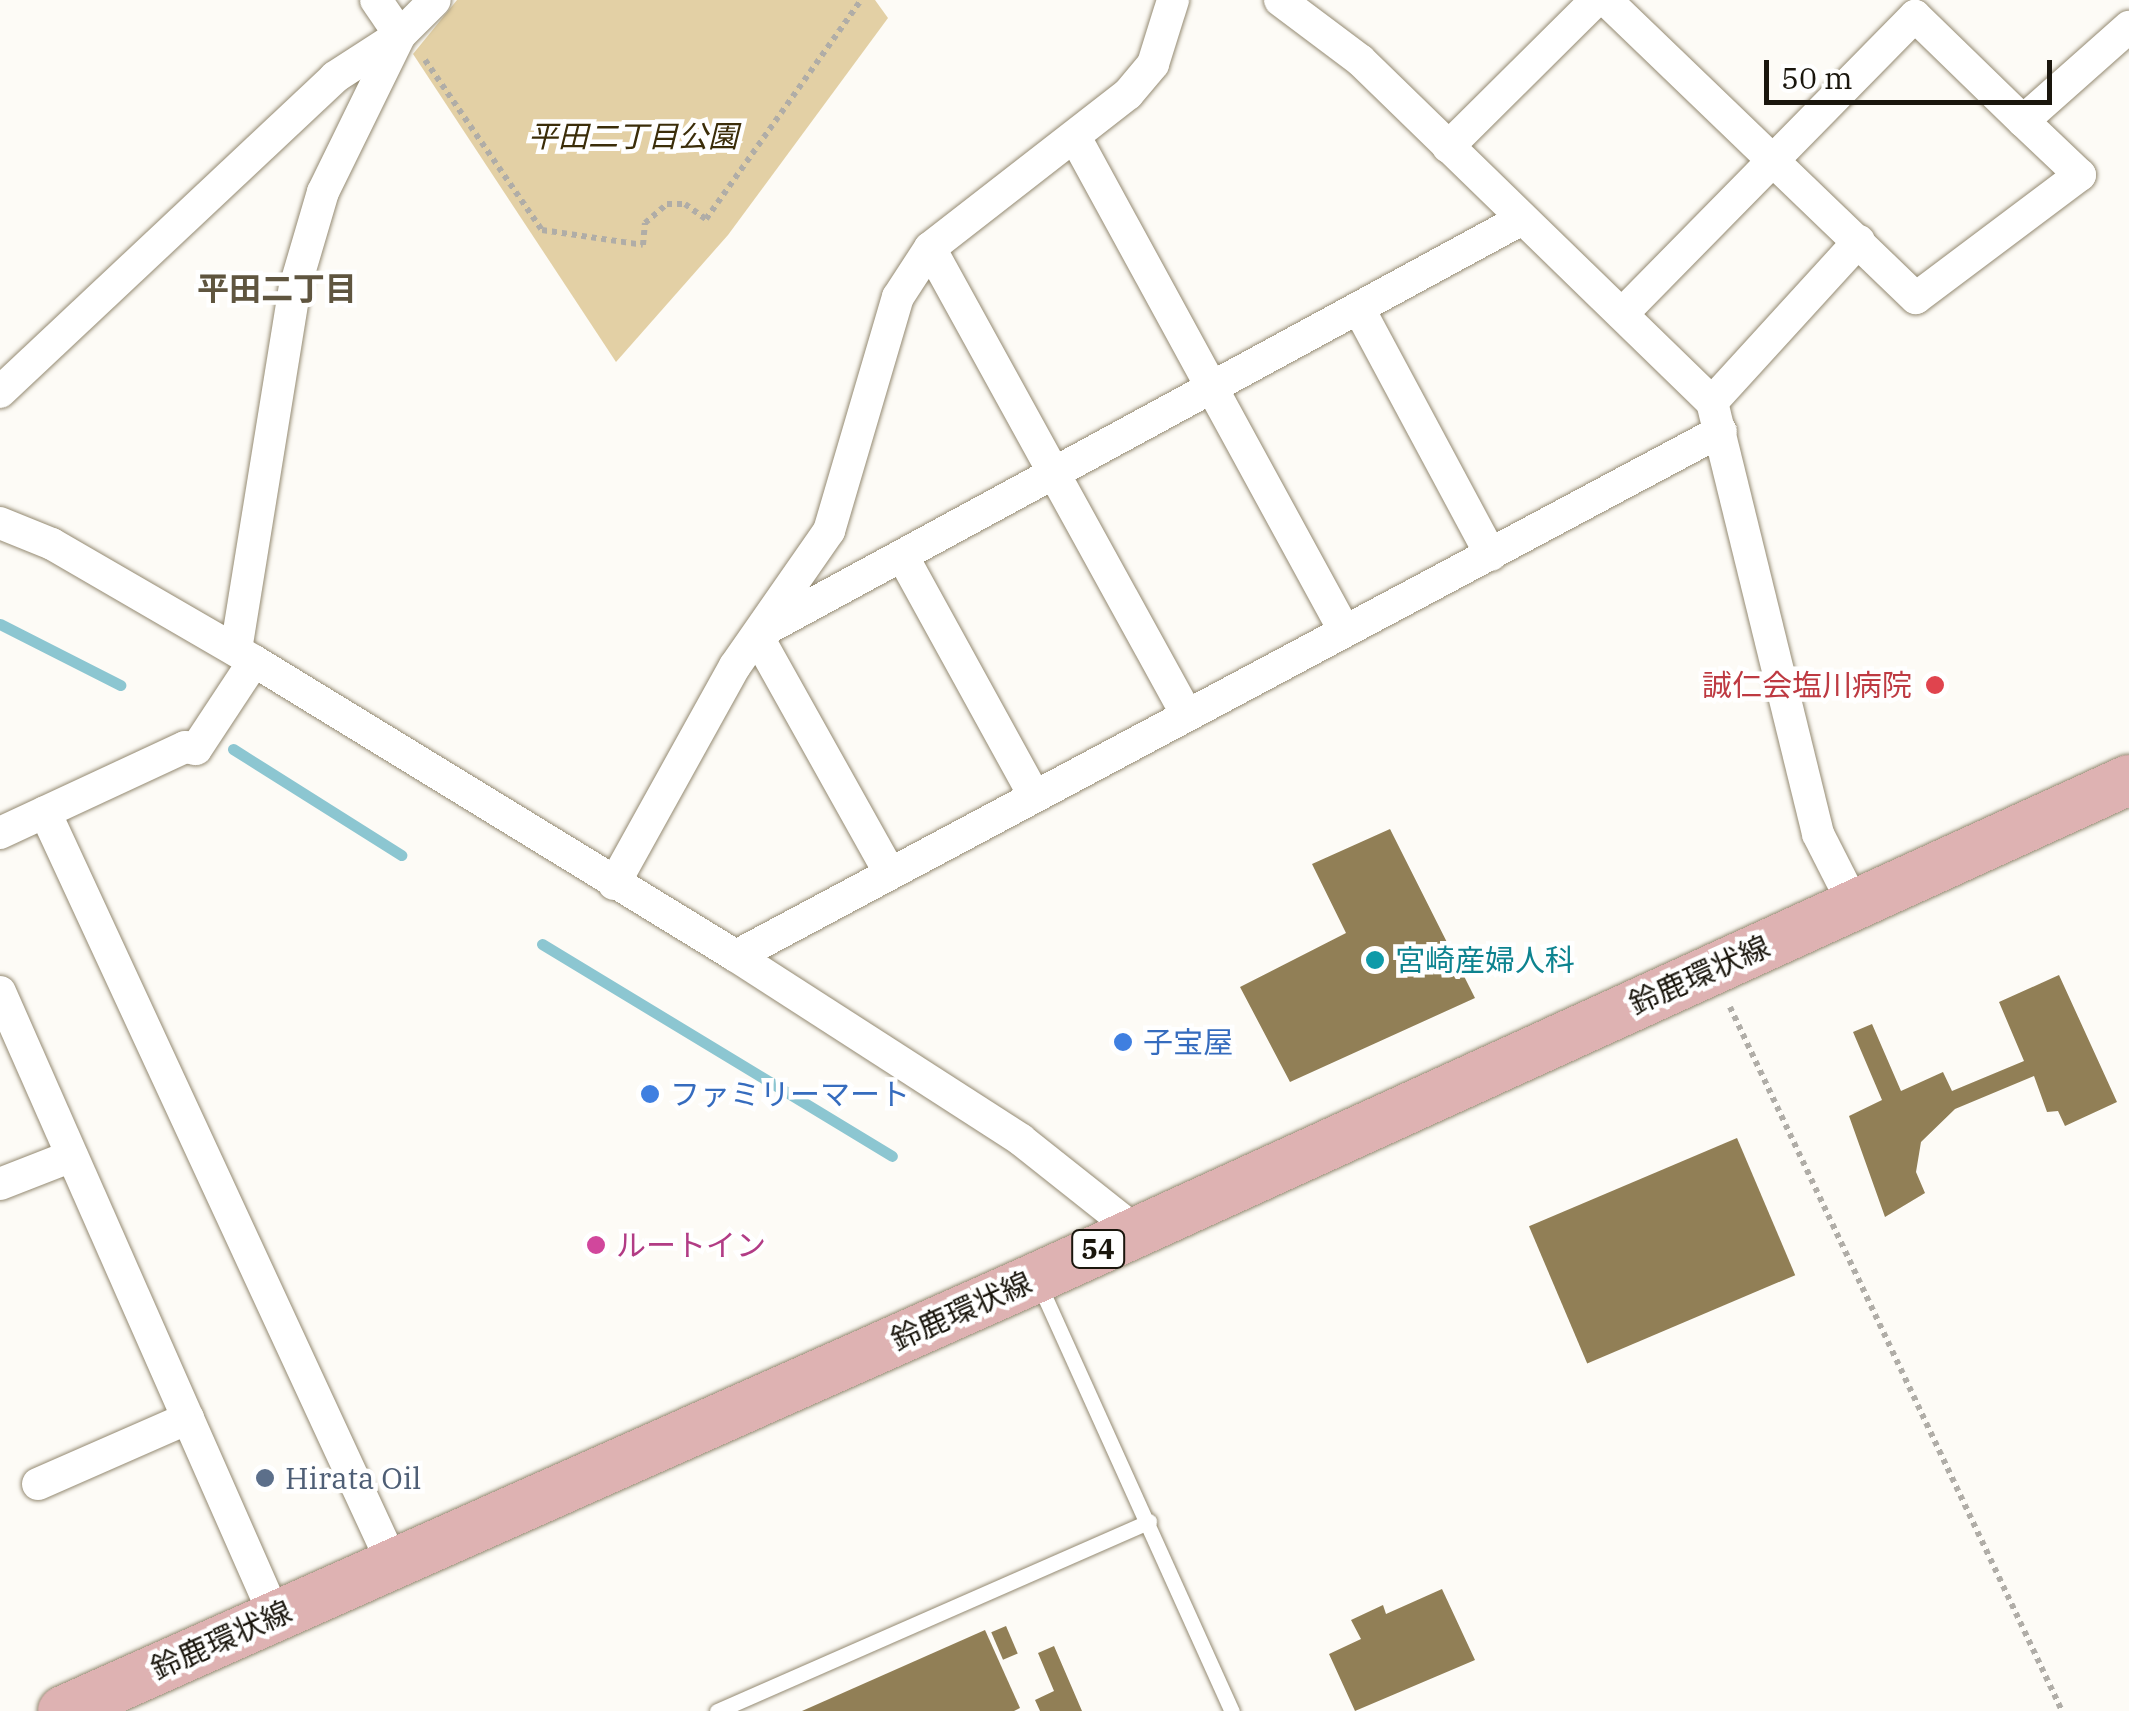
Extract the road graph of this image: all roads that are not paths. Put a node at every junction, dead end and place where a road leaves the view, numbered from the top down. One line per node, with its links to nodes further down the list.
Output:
1 (376, 0): 9 (street)
2 (435, 0): 9 (street)
3 (1173, 0): 11 (street)
4 (1280, 0): 12 (street)
5 (1596, 0): 12 (street)
6 (1606, 0): 13 (street)
7 (1907, 8): 10 (street); 13 (street)
8 (2129, 27): 10 (street)
9 (402, 33): 20 (street); 28 (street)
10 (2023, 121): 15 (street)
11 (1075, 137): 16 (street); 19 (street)
12 (1448, 148): 14 (street)
13 (1772, 159): 15 (street); 18 (street)
14 (1522, 219): 17 (street); 18 (street)
15 (1859, 241): 21 (street)
16 (930, 248): 22 (street); 27 (street)
17 (1358, 310): 19 (street); 24 (street)
18 (1622, 314): 21 (street)
19 (1210, 390): 22 (street); 26 (street)
20 (0, 392)
21 (1716, 417): 24 (street); 36 (street)
22 (1054, 475): 25 (street); 29 (street)
23 (0, 523): 28 (street)
24 (1491, 555): 26 (street)
25 (904, 556): 27 (street); 31 (street)
26 (1344, 630): 29 (street)
27 (762, 634): 34 (street); 35 (street)
28 (245, 656): 32 (street); 35 (street)
29 (1186, 713): 31 (street)
30 (2129, 780): 36 (main road, 鈴鹿環状線 / 54)
31 (1034, 795): 34 (street)
32 (45, 812): 33 (street); 46 (street)
33 (0, 833)
34 (890, 873): 37 (street)
35 (614, 884): 37 (street)
36 (1854, 905): 41 (main road, 鈴鹿環状線 / 54)
37 (736, 956): 41 (street)
38 (3, 1005): 39 (street)
39 (72, 1156): 40 (street); 43 (street)
40 (0, 1184)
41 (1136, 1231): 42 (main road, 鈴鹿環状線 / 54)
42 (1036, 1278): 45 (lane); 46 (main road, 鈴鹿環状線 / 54)
43 (188, 1418): 44 (street); 47 (street)
44 (38, 1484)
45 (1148, 1521): 49 (lane); 50 (lane)
46 (392, 1564): 47 (main road, 鈴鹿環状線 / 54)
47 (276, 1616): 48 (main road, 鈴鹿環状線 / 54)
48 (64, 1711)
49 (716, 1711)
50 (1232, 1711)

